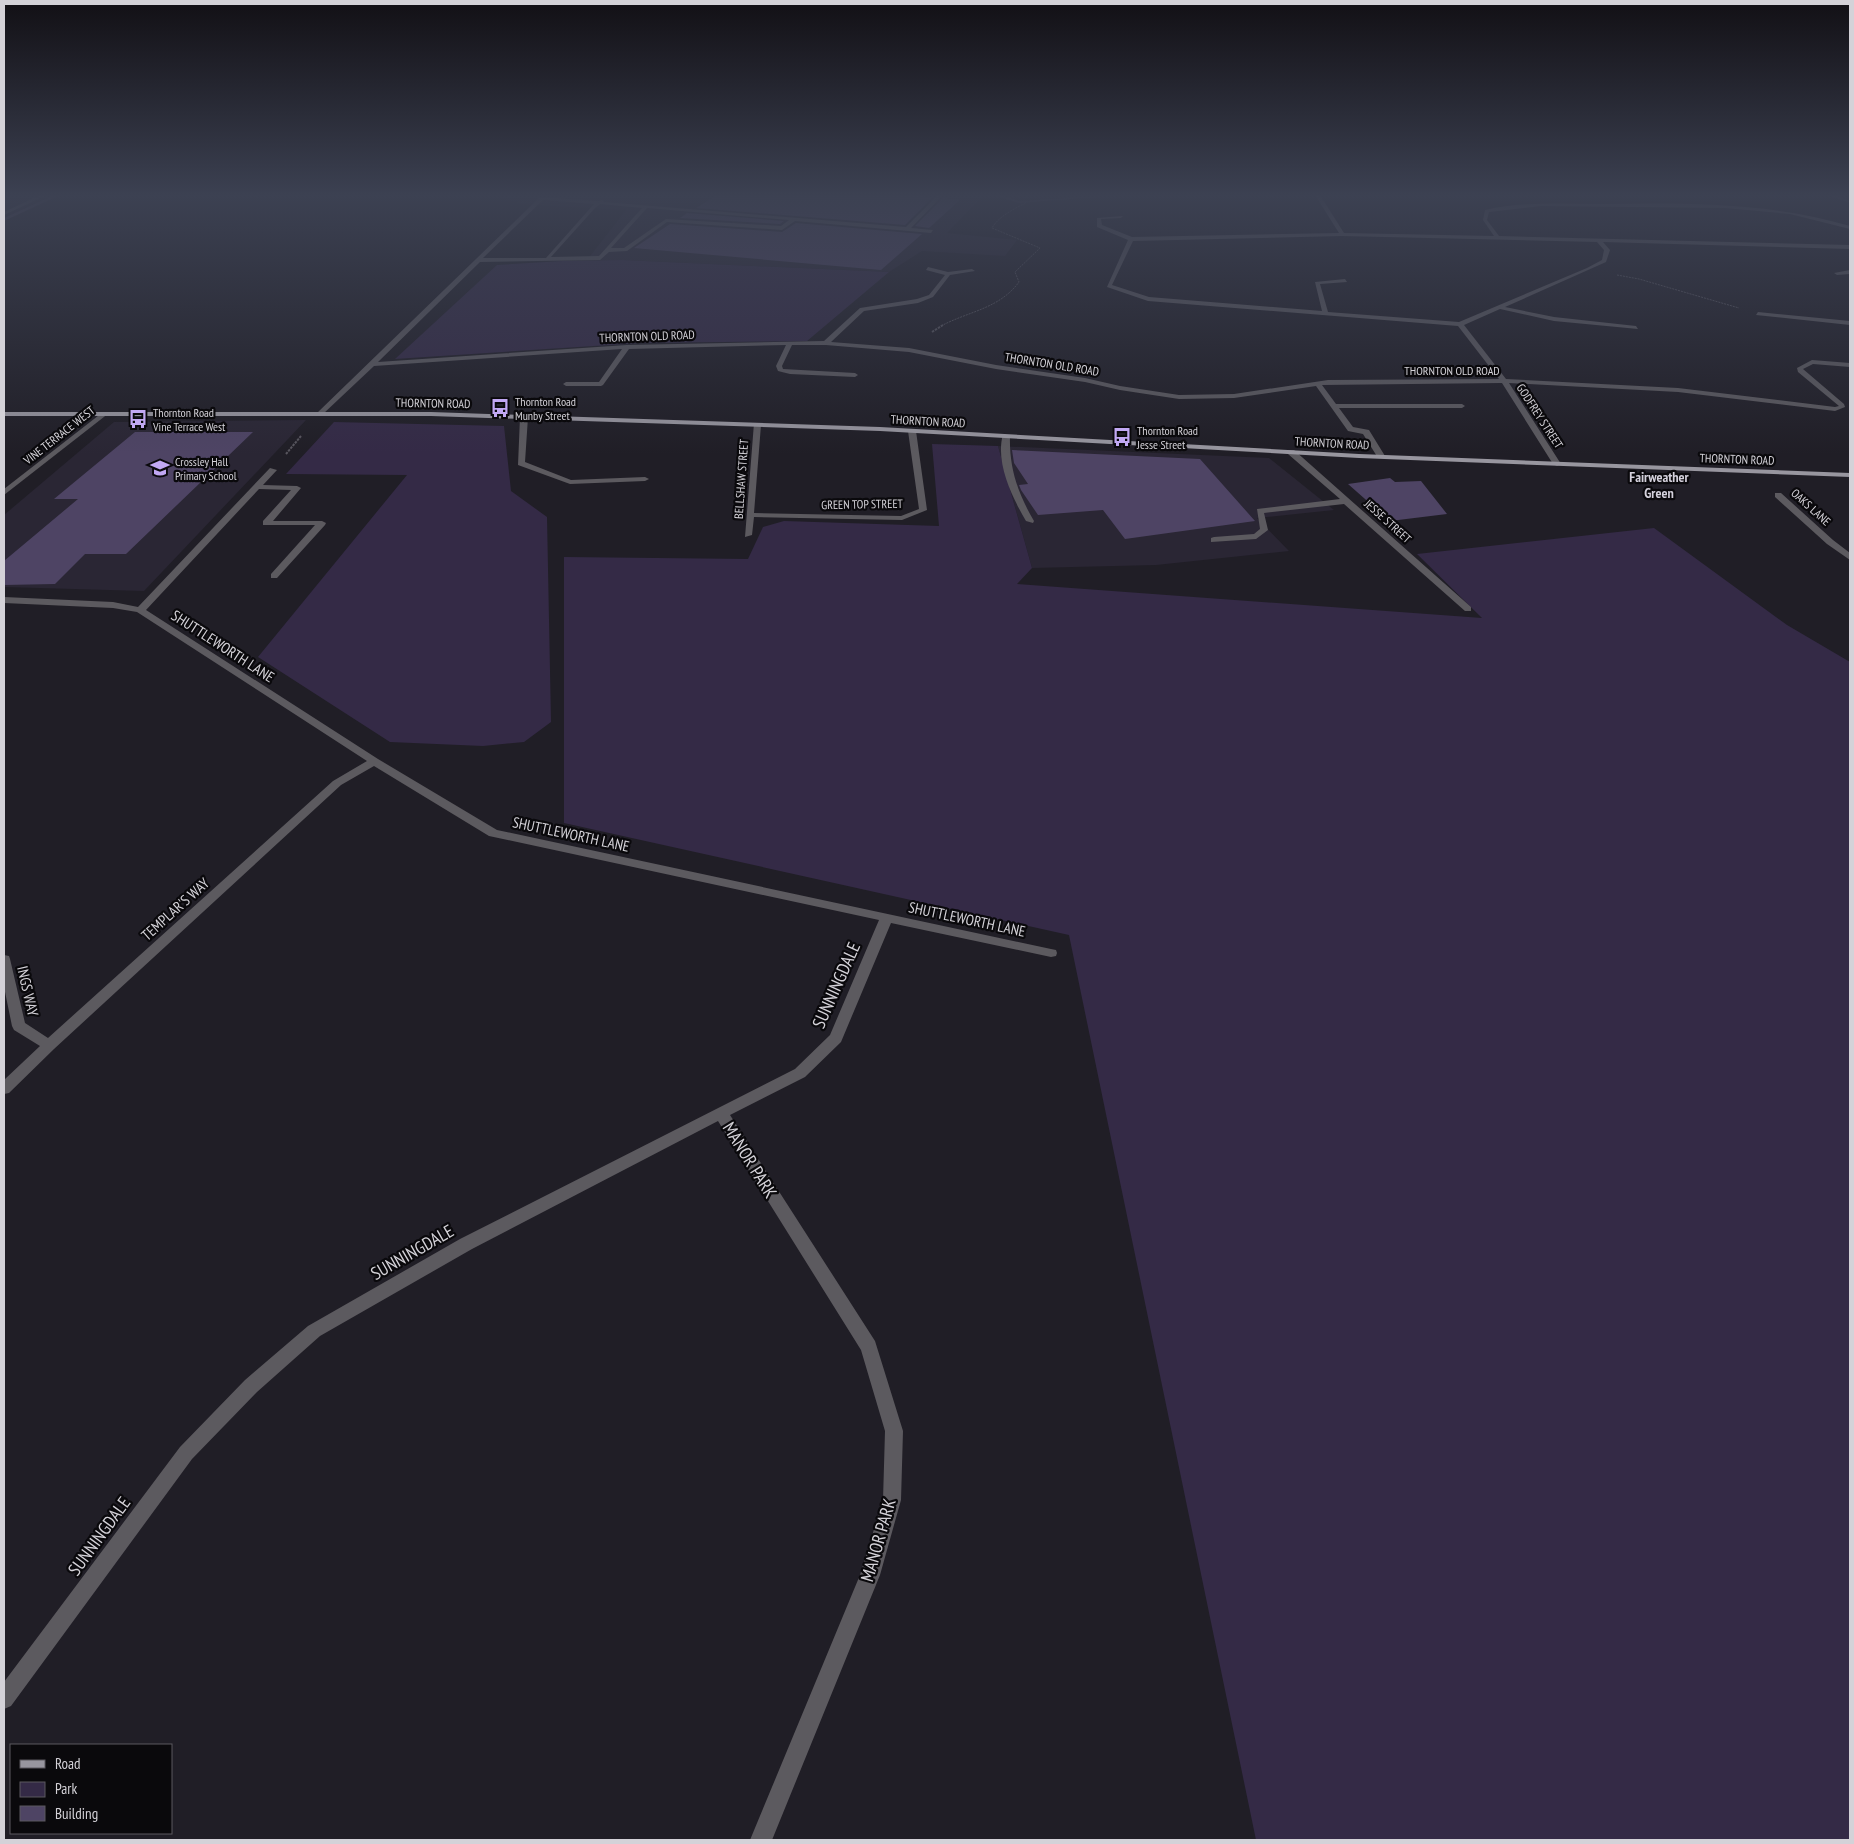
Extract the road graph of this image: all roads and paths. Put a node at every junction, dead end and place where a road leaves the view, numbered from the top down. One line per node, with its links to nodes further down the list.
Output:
1 (457, 281): 16 (street)
2 (943, 281): 13 (street)
3 (1111, 281): 8 (street)
4 (1345, 281): 8 (street)
5 (1559, 281): 7 (street)
6 (1646, 281): 9 (path)
7 (1497, 307): 11 (street); 12 (street)
8 (1325, 313): 11 (street)
9 (1758, 314): 10 (street)
10 (1850, 322)
11 (1460, 324): 19 (street, GODFREY STREET)
12 (1636, 328)
13 (826, 343): 14 (street, THORNTON OLD ROAD); 21 (street, THORNTON OLD ROAD)
14 (790, 344): 15 (street, THORNTON OLD ROAD); 18 (street)
15 (627, 347): 16 (street, THORNTON OLD ROAD); 20 (street)
16 (372, 364): 24 (street)
17 (1850, 365): 19 (street, THORNTON OLD ROAD)
18 (855, 375)
19 (1504, 381): 21 (street, THORNTON OLD ROAD); 33 (street, GODFREY STREET)
20 (566, 384)
21 (1318, 384): 22 (street)
22 (1335, 406): 23 (street); 32 (street)
23 (1462, 406)
24 (321, 412): 25 (main road, THORNTON ROAD); 27 (main road, THORNTON ROAD); 34 (path)
25 (105, 413): 26 (main road, THORNTON ROAD); 38 (street, VINE TERRACE WEST)
26 (4, 414)
27 (524, 417): 28 (main road, THORNTON ROAD); 36 (street)
28 (756, 425): 29 (main road, THORNTON ROAD); 41 (street, BELLSHAW STREET)
29 (912, 431): 30 (main road, THORNTON ROAD); 41 (street, GREEN TOP STREET)
30 (1006, 436): 31 (main road, THORNTON ROAD); 42 (street)
31 (1291, 452): 32 (main road, THORNTON ROAD); 40 (street, JESSE STREET)
32 (1381, 456): 33 (main road, THORNTON ROAD)
33 (1558, 464): 35 (main road, THORNTON ROAD)
34 (273, 470): 37 (street)
35 (1850, 475)
36 (645, 478)
37 (257, 488): 46 (street); 49 (street)
38 (4, 493)
39 (1778, 495): 45 (street, OAKS LANE)
40 (1346, 501): 44 (street); 48 (street, JESSE STREET)
41 (751, 516): 43 (street, BELLSHAW STREET)
42 (1030, 521)
43 (748, 535)
44 (1214, 540)
45 (1850, 556)
46 (274, 576)
47 (4, 600): 49 (street, SHUTTLEWORTH LANE)
48 (1468, 609)
49 (140, 610): 50 (street, SHUTTLEWORTH LANE)
50 (374, 761): 51 (street, SHUTTLEWORTH LANE); 54 (street, TEMPLAR'S WAY)
51 (886, 917): 52 (street, SHUTTLEWORTH LANE); 56 (street, SUNNINGDALE)
52 (1052, 953)
53 (4, 958): 54 (street, INGS WAY)
54 (49, 1045): 55 (street, TEMPLAR'S WAY)
55 (4, 1089)
56 (722, 1115): 57 (street, SUNNINGDALE); 58 (street, MANOR PARK)
57 (4, 1699)
58 (761, 1840)

